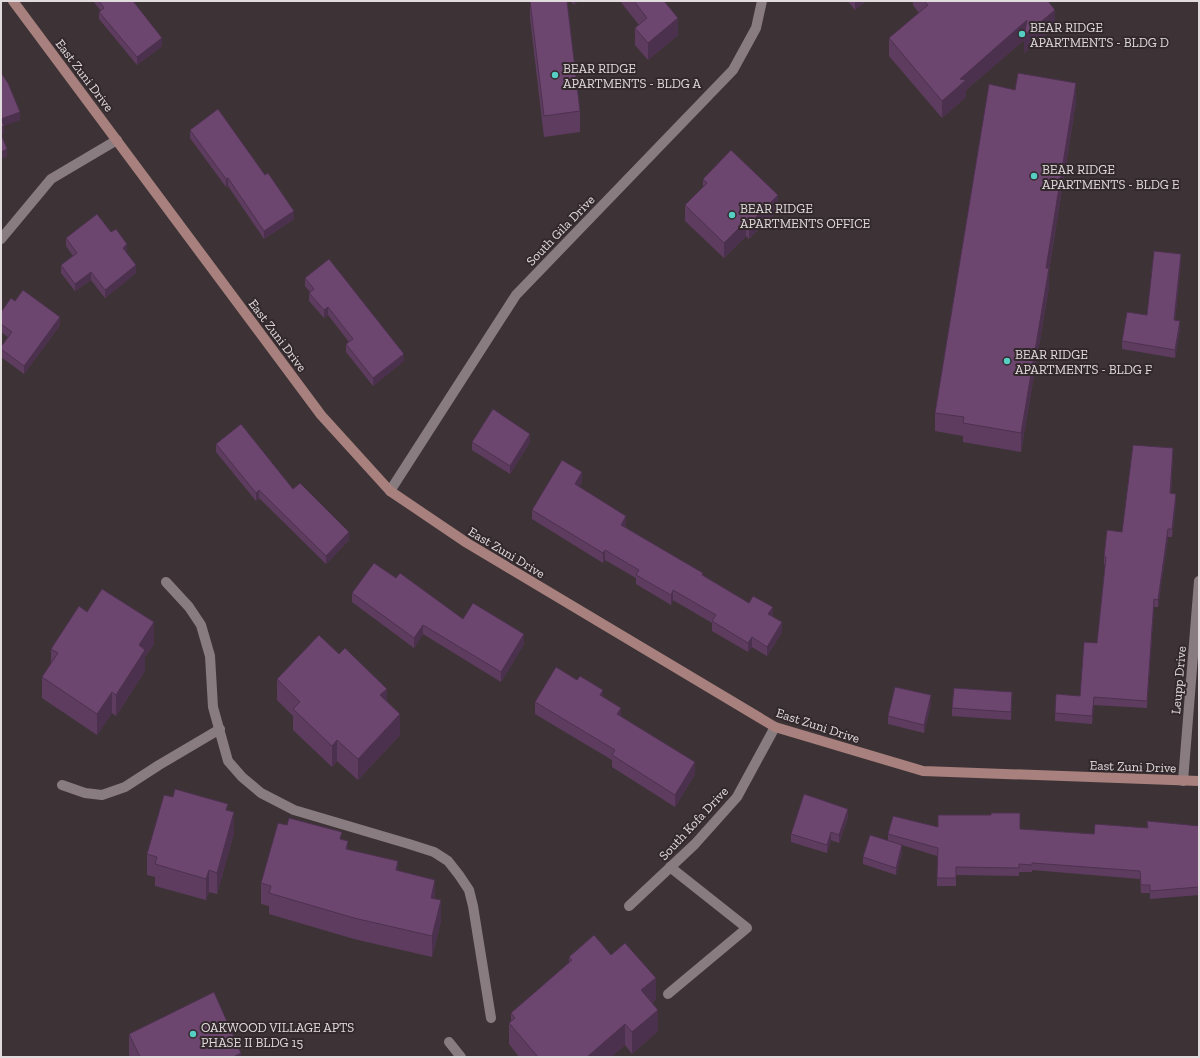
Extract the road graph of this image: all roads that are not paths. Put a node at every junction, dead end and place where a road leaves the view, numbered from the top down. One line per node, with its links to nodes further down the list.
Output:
1 (13, 1): 3 (street, East Zuni Drive)
2 (762, 1): 5 (street, South Gila Drive)
3 (117, 140): 4 (street); 5 (street, East Zuni Drive)
4 (1, 239)
5 (390, 491): 8 (street, East Zuni Drive)
6 (1199, 581): 10 (street, Leupp Drive)
7 (166, 582): 9 (street)
8 (776, 727): 10 (street, East Zuni Drive); 13 (street, South Kofa Drive)
9 (220, 729): 12 (street); 16 (street)
10 (1183, 781): 11 (street, East Zuni Drive)
11 (1199, 781)
12 (62, 785)
13 (670, 868): 14 (street, South Kofa Drive); 15 (street)
14 (629, 906)
15 (668, 994)
16 (491, 1018)
17 (449, 1042): 18 (street)
18 (461, 1057)

